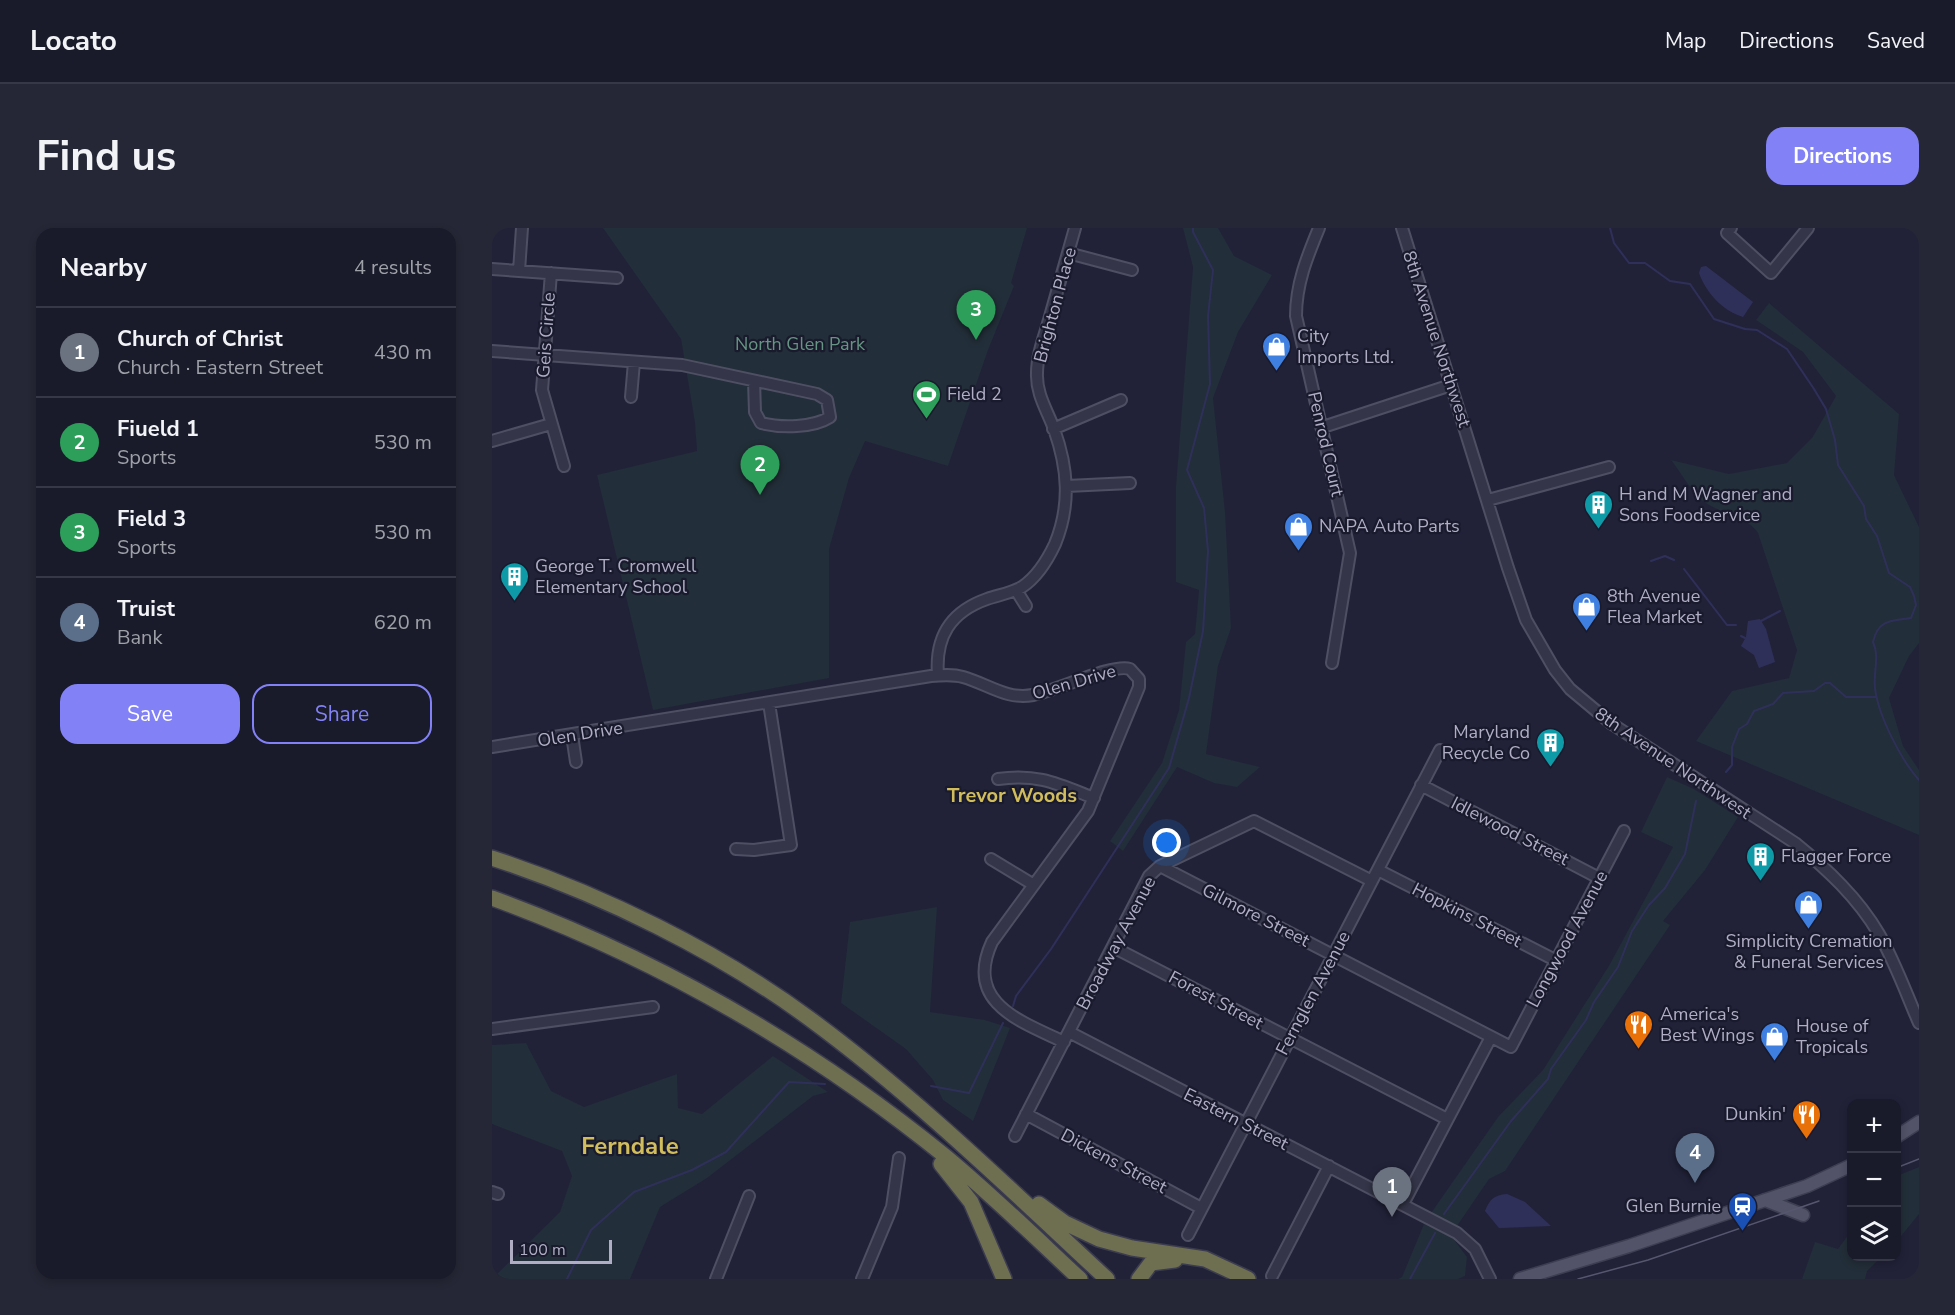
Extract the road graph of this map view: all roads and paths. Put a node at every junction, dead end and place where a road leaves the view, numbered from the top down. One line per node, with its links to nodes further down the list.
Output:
1 (522, 228): 10 (street)
2 (1075, 228): 7 (street, Brighton Place)
3 (1319, 228): 21 (street, Penrod Court)
4 (1402, 228): 17 (street, 8th Avenue Northwest)
5 (1731, 228): 6 (street)
6 (1808, 228)
7 (1068, 253): 9 (street); 22 (street, Brighton Place)
8 (492, 269): 10 (street)
9 (1132, 270)
10 (519, 271): 11 (street)
11 (551, 273): 12 (street); 14 (street, Geis Circle)
12 (617, 278)
13 (492, 351): 14 (street)
14 (543, 355): 15 (street); 20 (street, Geis Circle)
15 (634, 362): 16 (street); 18 (street)
16 (754, 381): 16 (street)
17 (1451, 385): 21 (street); 28 (street, 8th Avenue Northwest)
18 (631, 397)
19 (1121, 400): 22 (street)
20 (551, 424): 23 (street); 24 (street, Geis Circle)
21 (1323, 427): 31 (street, Penrod Court)
22 (1053, 429): 27 (street, Brighton Place)
23 (492, 441)
24 (564, 466)
25 (1609, 467): 28 (street)
26 (1130, 483): 27 (street)
27 (1067, 486): 29 (street, Brighton Place)
28 (1488, 500): 55 (street, 8th Avenue Northwest)
29 (1016, 590): 30 (street); 32 (street, Brighton Place)
30 (1026, 606)
31 (1332, 663)
32 (938, 675): 33 (street, Olen Drive); 40 (street, Olen Drive)
33 (769, 703): 34 (street, Olen Drive); 42 (street)
34 (572, 735): 35 (street, Olen Drive); 37 (street)
35 (492, 747)
36 (1440, 750): 39 (street, Fernglen Avenue)
37 (576, 762)
38 (998, 780): 40 (street)
39 (1421, 785): 46 (street, Fernglen Avenue); 47 (street, Idlewood Street)
40 (1094, 798): 49 (street, Olen Drive)
41 (1624, 831): 47 (street, Longwood Avenue)
42 (736, 849)
43 (492, 858): 68 (highway)
44 (991, 858): 49 (street)
45 (1160, 867): 48 (street, Broadway Avenue); 51 (street, Broadway Avenue); 52 (street, Gilmore Street)
46 (1378, 870): 48 (street, Fernglen Avenue); 53 (street, Hopkins Street)
47 (1599, 878): 53 (street, Longwood Avenue)
48 (1372, 881): 52 (street, Fernglen Avenue)
49 (1034, 885): 57 (street, Olen Drive)
50 (492, 898): 61 (highway)
51 (1113, 946): 57 (street, Broadway Avenue); 59 (street, Forest Street)
52 (1334, 954): 58 (street, Gilmore Street); 59 (street, Fernglen Avenue)
53 (1557, 961): 60 (street, Longwood Avenue)
54 (653, 1007): 56 (street)
55 (1919, 1023)
56 (492, 1029)
57 (1066, 1037): 62 (street, Broadway Avenue); 65 (street, Eastern Street)
58 (1491, 1037): 60 (street, Gilmore Street); 63 (street)
59 (1289, 1039): 63 (street, Forest Street); 65 (street, Fernglen Avenue)
60 (1511, 1047)
61 (885, 1110): 81 (highway); 82 (highway)
62 (1026, 1114): 67 (street, Broadway Avenue); 75 (street, Dickens Street)
63 (1447, 1119): 74 (street)
64 (1919, 1122): 66 (main road)
65 (1245, 1124): 70 (street, Eastern Street); 75 (street, Fernglen Avenue)
66 (1901, 1134)
67 (1015, 1137)
68 (963, 1146): 83 (highway); 86 (highway)
69 (900, 1158): 80 (street)
70 (1329, 1166): 74 (street, Eastern Street); 78 (street)
71 (1847, 1167): 73 (main road)
72 (749, 1196): 79 (street)
73 (1765, 1200): 76 (main road); 88 (main road)
74 (1403, 1204): 87 (street, Eastern Street)
75 (1201, 1208): 77 (street, Fernglen Avenue)
76 (1803, 1215)
77 (1188, 1235)
78 (1272, 1276)
79 (716, 1279)
80 (862, 1279)
81 (1004, 1279)
82 (1080, 1279)
83 (1107, 1279)
84 (1139, 1279): 85 (highway)
85 (1232, 1279)
86 (1248, 1279)
87 (1490, 1279)
88 (1520, 1279)

